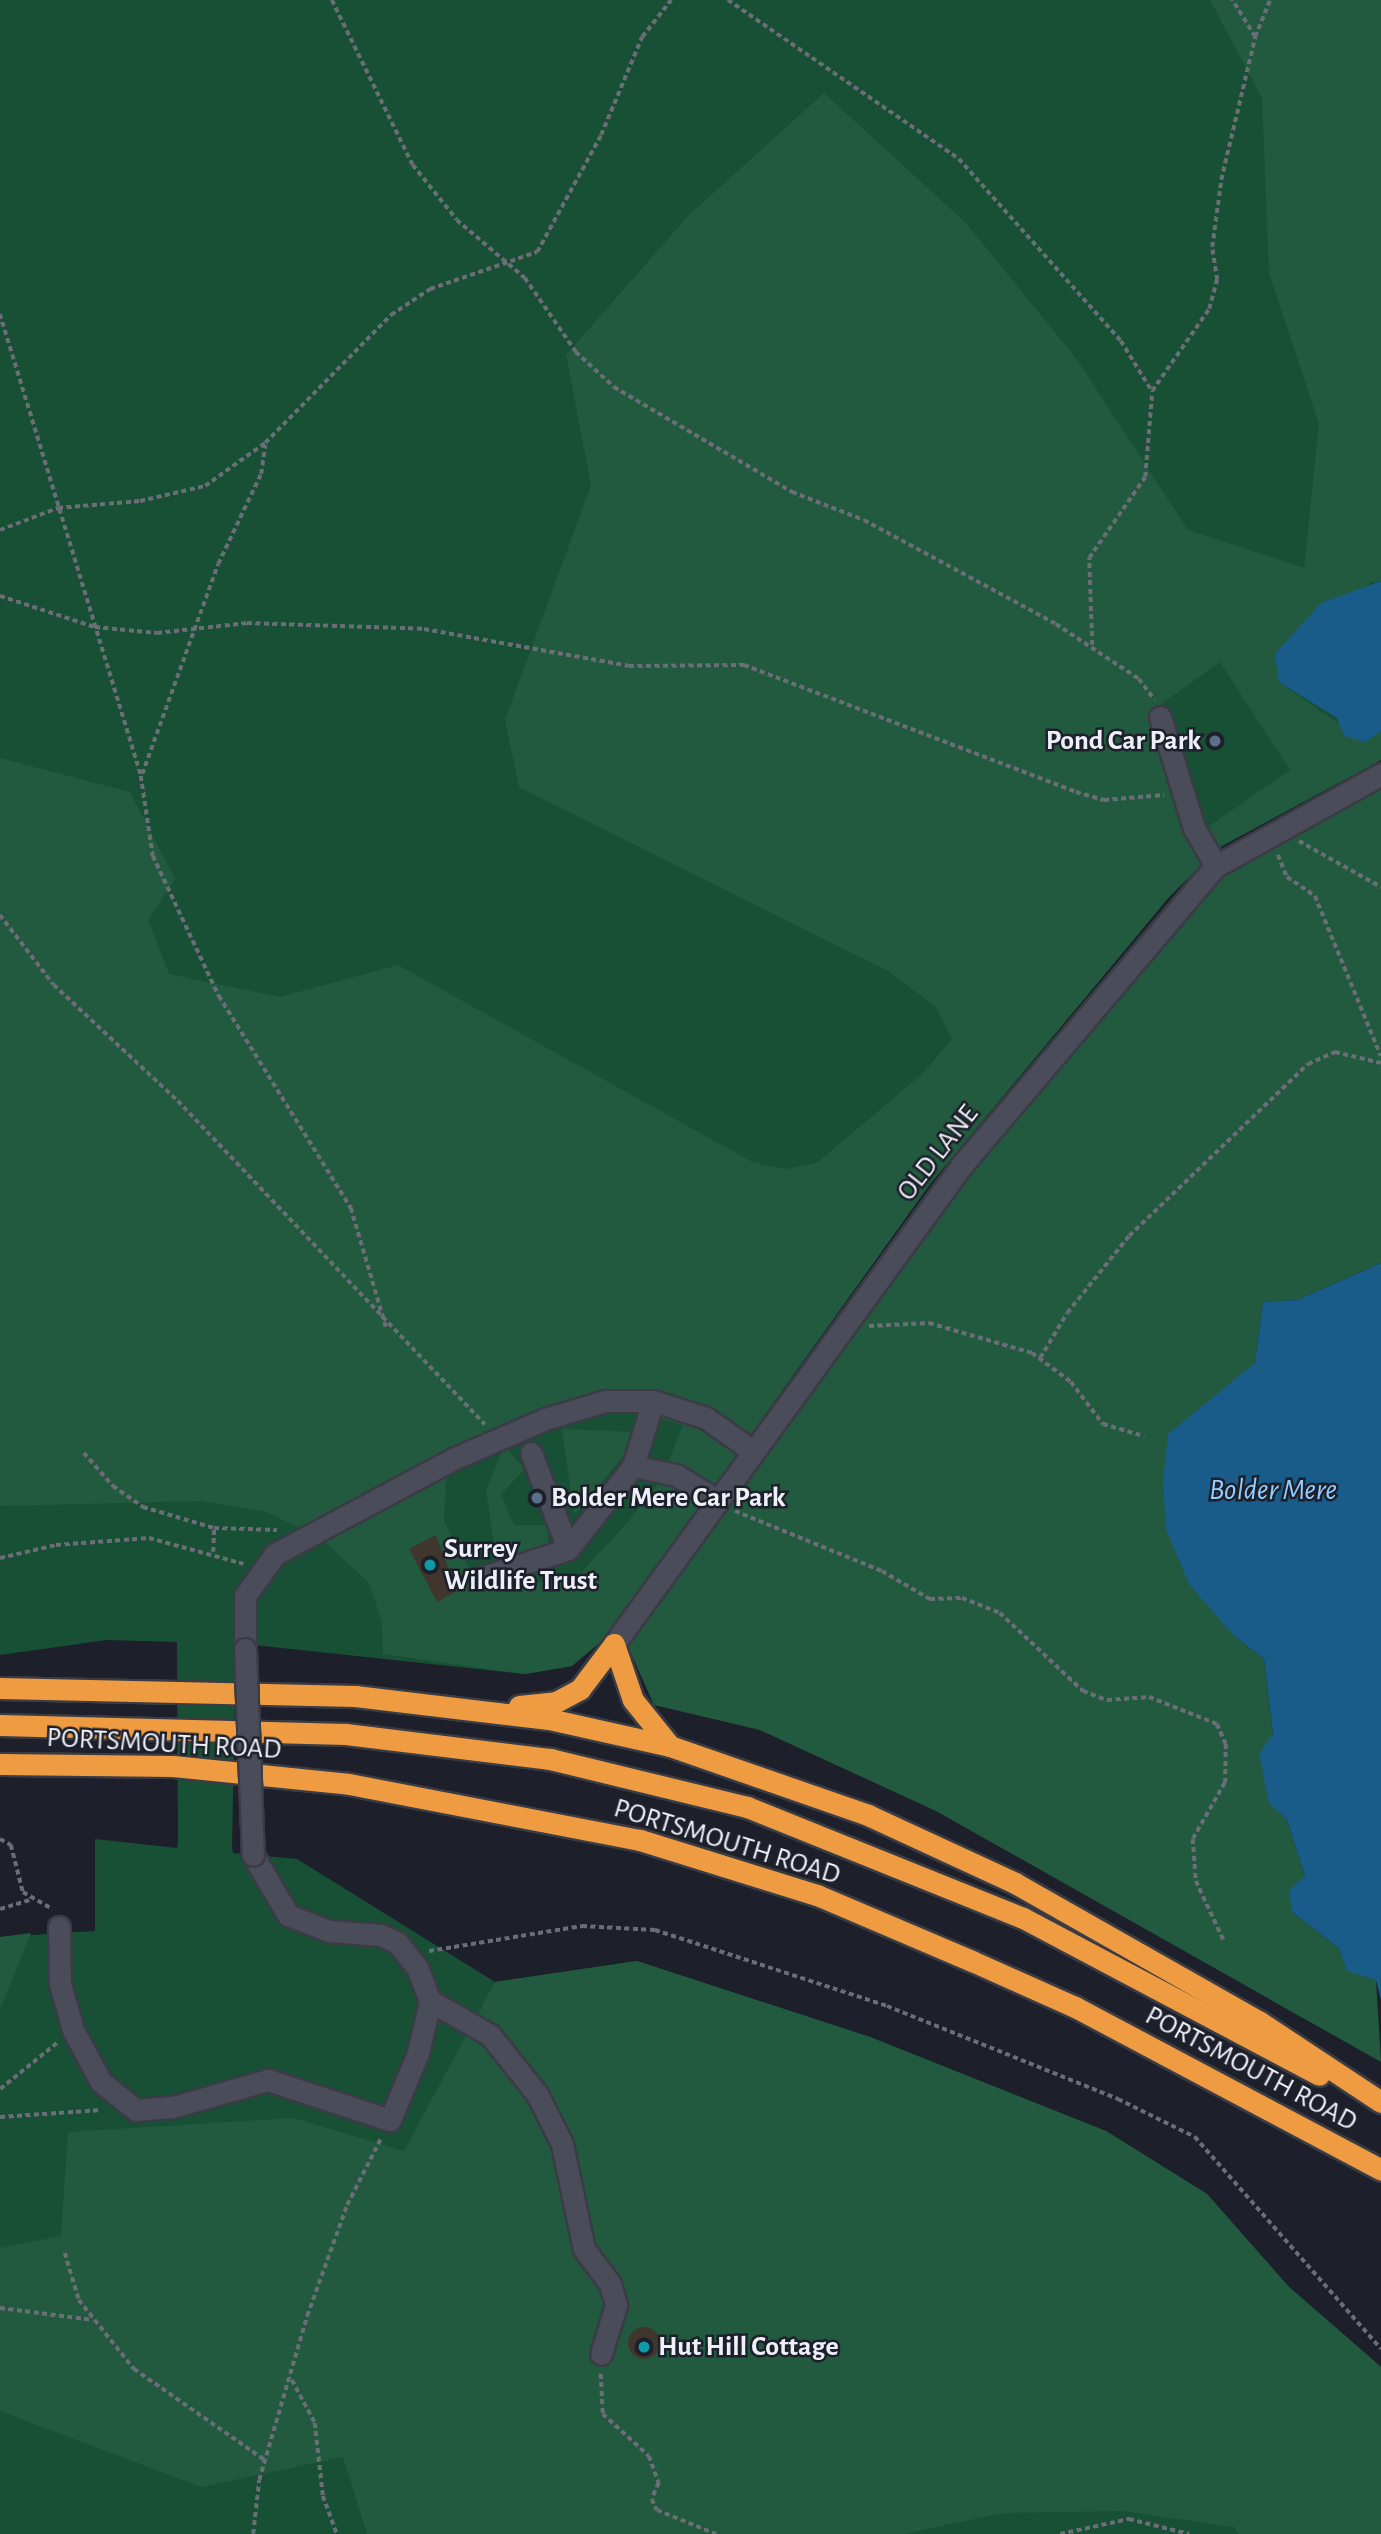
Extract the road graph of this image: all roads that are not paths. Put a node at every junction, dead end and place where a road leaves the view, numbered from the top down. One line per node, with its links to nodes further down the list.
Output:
1 (1160, 717): 3 (street)
2 (1381, 774): 3 (street, OLD LANE)
3 (1216, 866): 5 (street, OLD LANE)
4 (653, 1401): 5 (street); 7 (street); 18 (street, bridge)
5 (750, 1449): 8 (street, OLD LANE)
6 (531, 1453): 9 (street)
7 (633, 1466): 8 (street); 9 (street)
8 (715, 1499): 11 (street, OLD LANE)
9 (568, 1549): 10 (street)
10 (483, 1577)
11 (614, 1644): 13 (highway); 15 (highway)
12 (0, 1688): 13 (highway)
13 (485, 1710): 15 (highway)
14 (0, 1725): 19 (highway, PORTSMOUTH ROAD)
15 (670, 1746): 19 (highway)
16 (0, 1764): 20 (highway, PORTSMOUTH ROAD)
17 (59, 1927): 18 (street)
18 (430, 2001): 21 (street)
19 (1381, 2104)
20 (1381, 2170)
21 (601, 2354)

